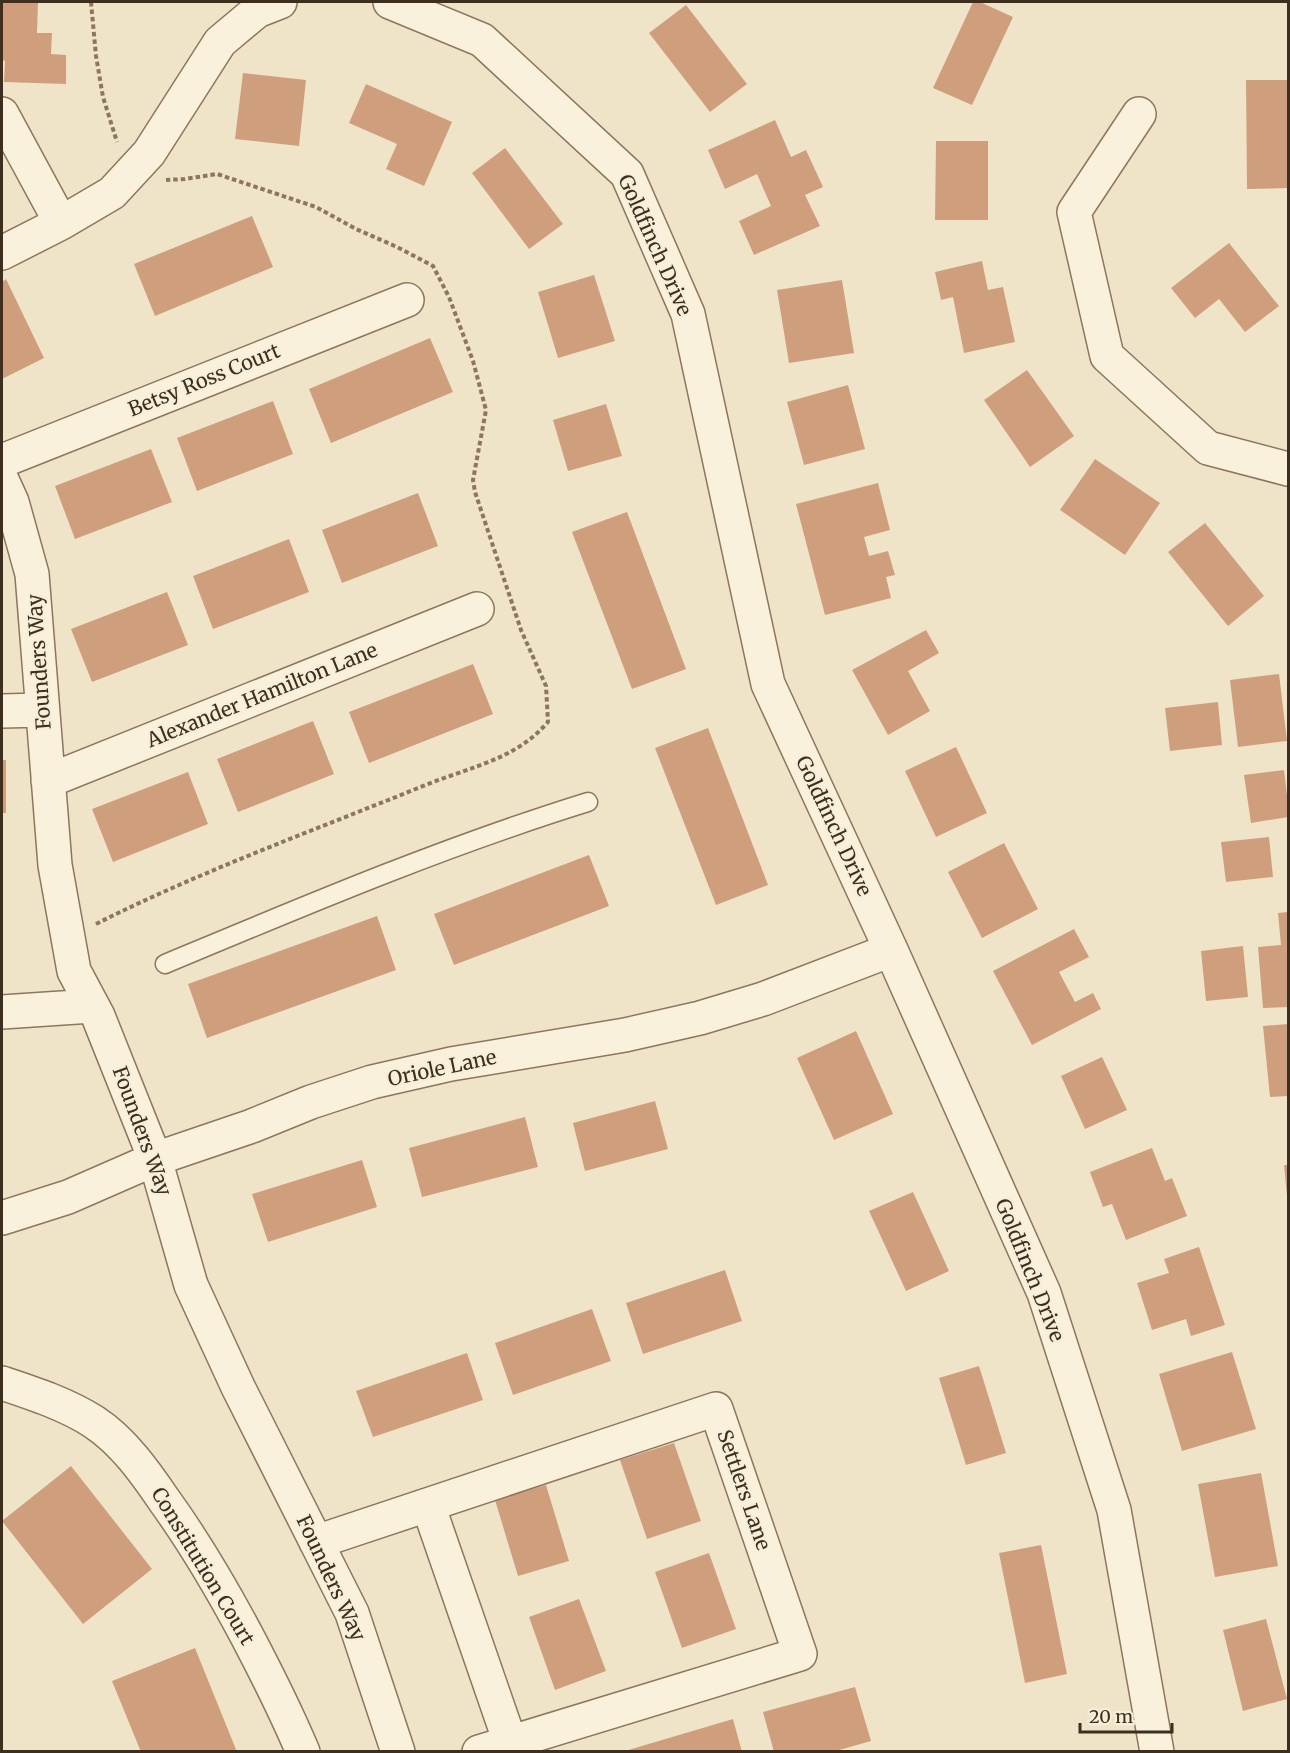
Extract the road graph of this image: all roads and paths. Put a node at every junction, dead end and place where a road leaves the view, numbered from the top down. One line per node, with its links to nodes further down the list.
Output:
1 (91, 2): 6 (path)
2 (280, 2): 6 (street)
3 (390, 2): 19 (street, Goldfinch Drive)
4 (2, 114): 7 (street)
5 (1138, 114): 11 (street)
6 (139, 164): 7 (street); 18 (path)
7 (61, 223): 8 (street)
8 (2, 253)
9 (407, 300): 10 (street, Betsy Ross Court)
10 (2, 461)
11 (1288, 469)
12 (2, 480): 14 (street, Founders Way)
13 (477, 609): 16 (street, Alexander Hamilton Lane)
14 (42, 710): 15 (street); 16 (street, Founders Way)
15 (2, 711)
16 (48, 781): 21 (street, Founders Way)
17 (588, 802): 20 (lane)
18 (90, 927)
19 (891, 950): 23 (street, Oriole Lane); 31 (street, Goldfinch Drive)
20 (165, 964)
21 (92, 1006): 22 (street); 23 (street, Founders Way)
22 (2, 1012)
23 (155, 1159): 24 (street, Oriole Lane); 27 (street, Founders Way)
24 (2, 1218)
25 (2, 1383): 29 (street, Constitution Court)
26 (428, 1504): 27 (street, Settlers Lane); 28 (street); 28 (street, Settlers Lane)
27 (316, 1542): 30 (street, Founders Way)
28 (494, 1747)
29 (303, 1752)
30 (398, 1752)
31 (1157, 1752)

